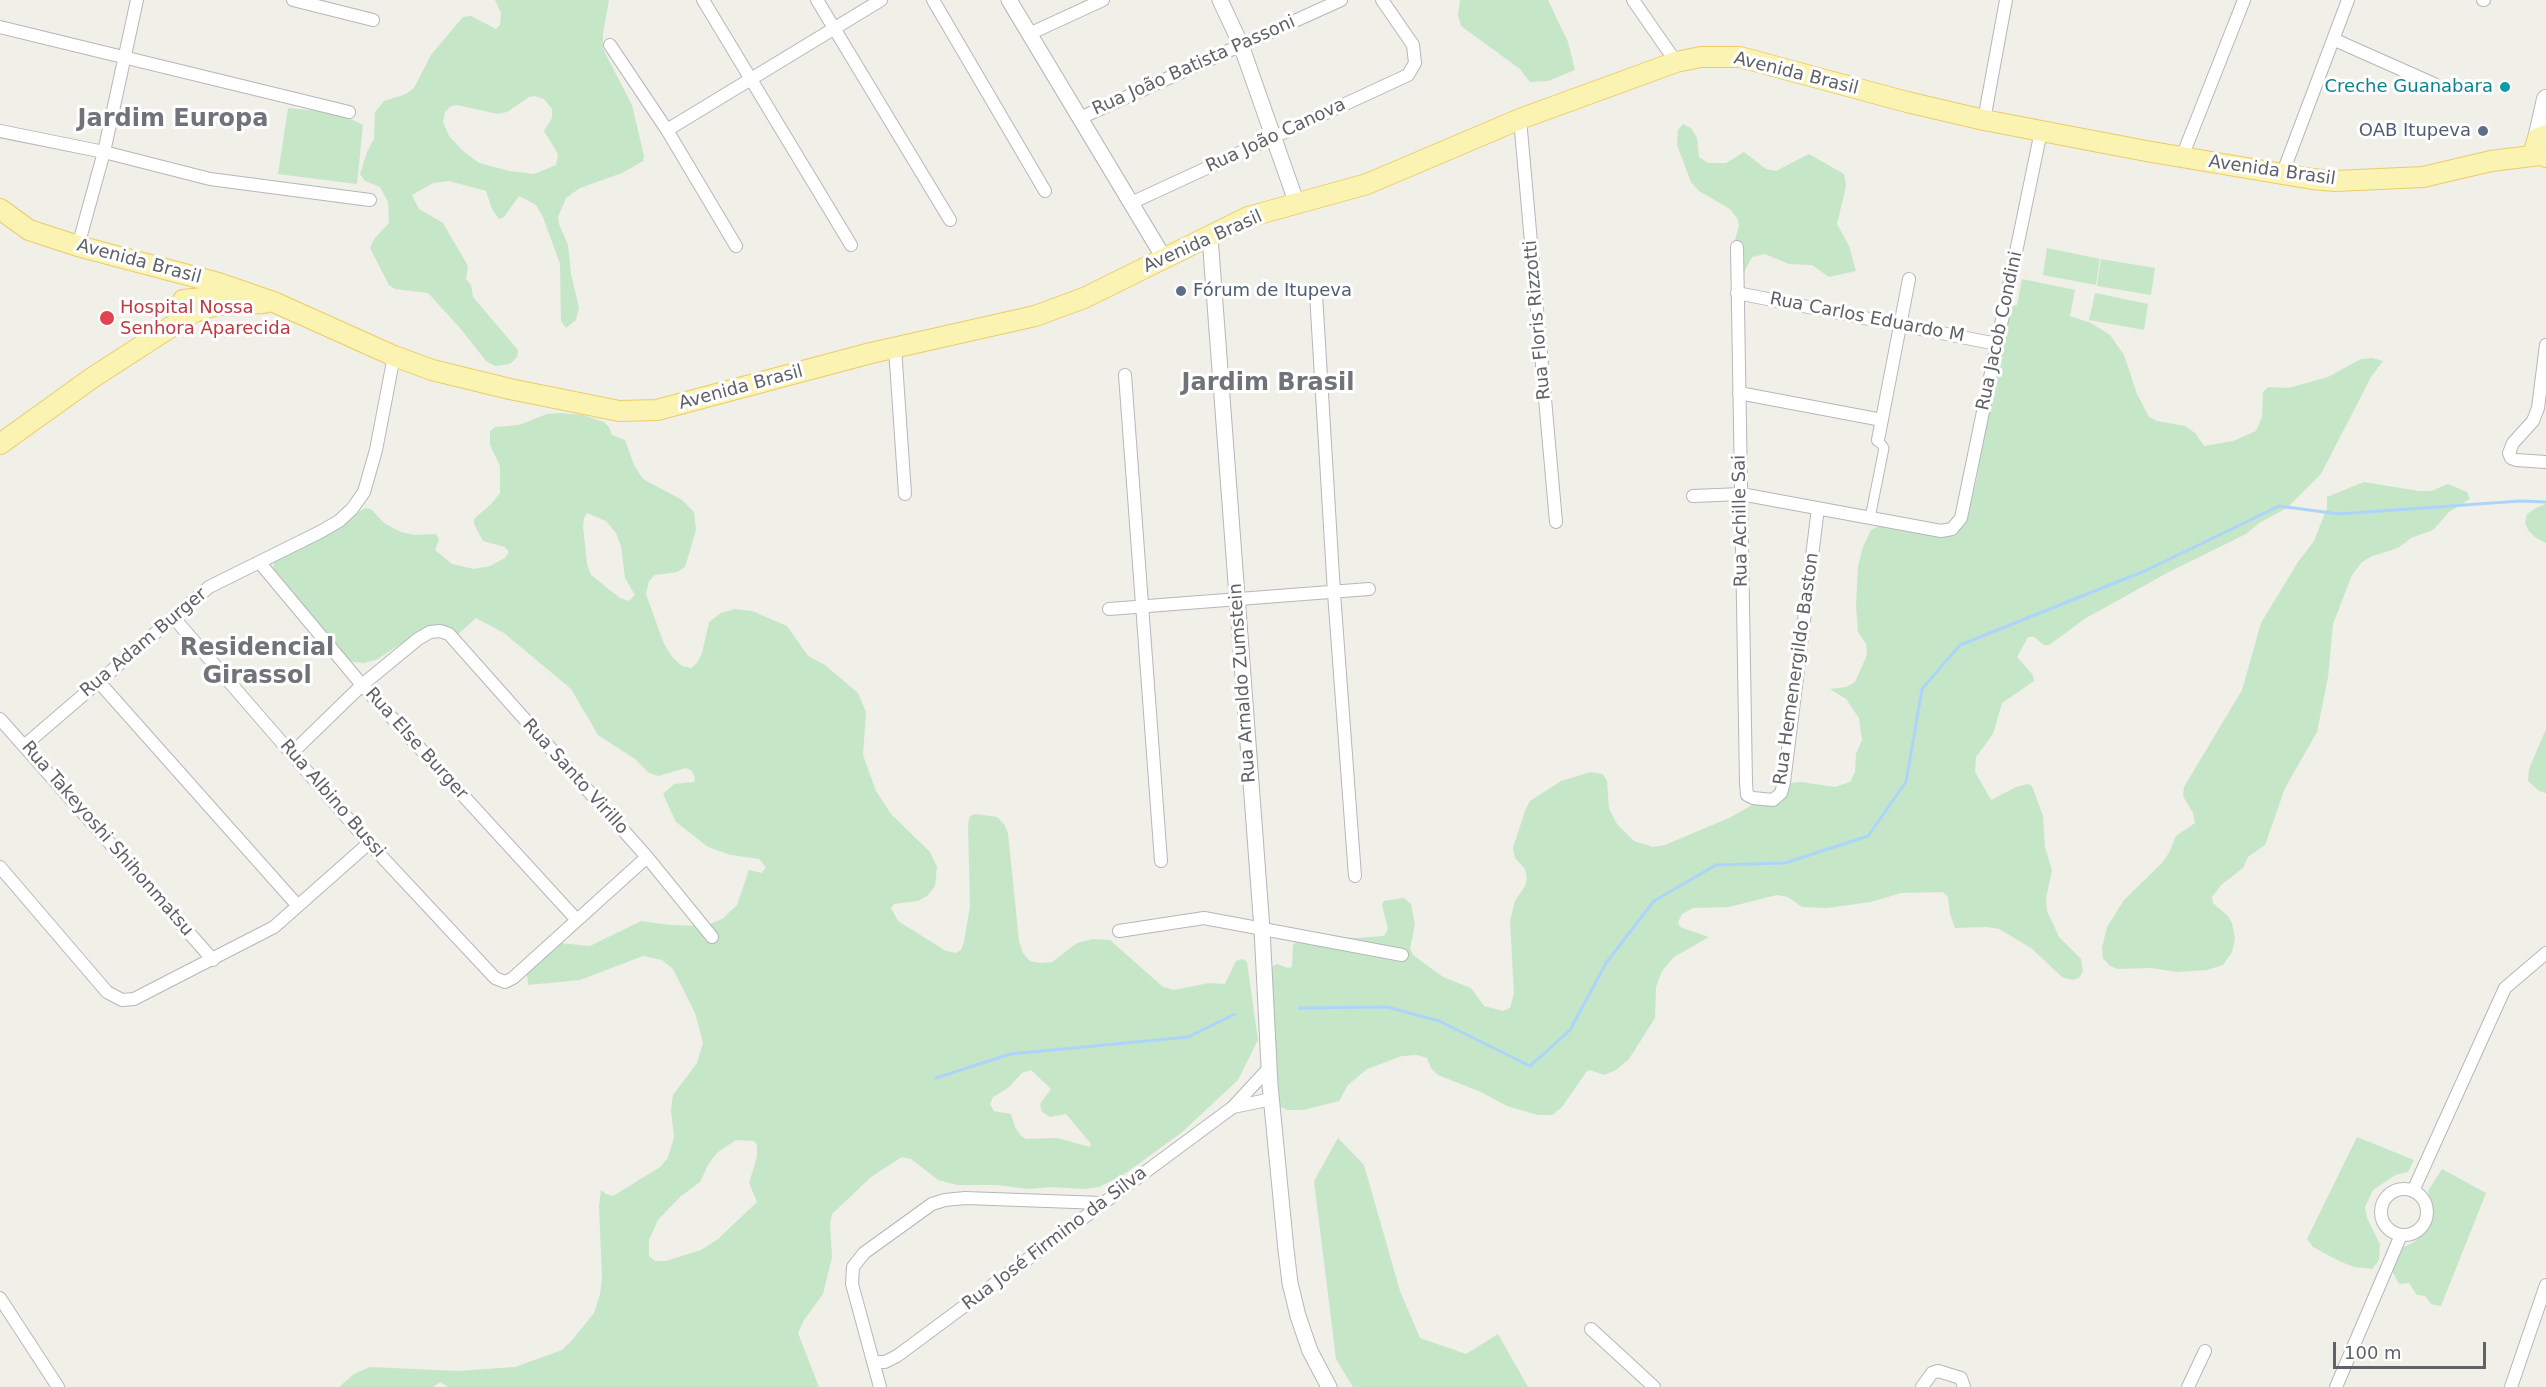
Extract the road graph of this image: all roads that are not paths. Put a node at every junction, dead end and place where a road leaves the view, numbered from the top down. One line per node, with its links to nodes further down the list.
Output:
1 (137, 0): 23 (street)
2 (294, 0): 16 (street)
3 (703, 0): 25 (street)
4 (817, 0): 18 (street)
5 (881, 0): 18 (street)
6 (933, 0): 40 (street)
7 (1009, 0): 19 (street)
8 (1103, 0): 19 (street)
9 (1220, 0): 22 (street)
10 (1341, 0): 22 (street, Rua João Batista Passoni)
11 (1382, 0): 35 (street, Rua João Canova)
12 (1633, 0): 24 (street)
13 (2006, 0): 31 (street)
14 (2244, 0): 38 (street)
15 (2348, 0): 20 (street)
16 (373, 20)
17 (0, 27): 23 (street)
18 (834, 29): 25 (street); 45 (street)
19 (1029, 34): 29 (street)
20 (2335, 40): 26 (street); 39 (street)
21 (610, 45): 32 (street)
22 (1241, 45): 29 (street, Rua João Batista Passoni); 35 (street)
23 (124, 57): 28 (street); 37 (street)
24 (1676, 62): 30 (main road, Avenida Brasil); 31 (main road, Avenida Brasil)
25 (751, 79): 32 (street); 47 (street)
26 (2434, 84)
27 (2546, 99): 36 (main road)
28 (348, 112)
29 (1080, 118): 42 (street)
30 (1520, 119): 43 (main road, Avenida Brasil); 76 (street, Rua Floris Rizzotti)
31 (1984, 120): 34 (main road, Avenida Brasil)
32 (667, 130): 49 (street)
33 (0, 131): 37 (street)
34 (2041, 131): 38 (main road, Avenida Brasil); 60 (street, Rua Jacob Condini)
35 (1274, 137): 42 (street, Rua João Canova); 43 (street)
36 (2541, 146): 39 (main road, Avenida Brasil)
37 (104, 152): 41 (street); 48 (street)
38 (2182, 157): 39 (main road, Avenida Brasil)
39 (2282, 175)
40 (1045, 191)
41 (370, 200)
42 (1131, 203): 51 (street)
43 (1297, 204): 46 (main road, Avenida Brasil)
44 (0, 209): 48 (main road, Avenida Brasil)
45 (950, 220)
46 (1210, 237): 51 (main road, Avenida Brasil); 80 (street, Rua Arnaldo Zumstein)
47 (851, 245)
48 (78, 246): 52 (main road, Avenida Brasil)
49 (736, 246)
50 (1737, 248): 54 (street, Rua Achille Sai)
51 (1164, 258): 62 (main road, Avenida Brasil)
52 (164, 270): 56 (main road); 57 (main road, Avenida Brasil)
53 (1909, 279): 59 (street)
54 (1737, 293): 59 (street, Rua Carlos Eduardo M); 65 (street, Rua Achille Sai)
55 (1316, 294): 79 (street)
56 (183, 300): 57 (main road); 58 (main road)
57 (276, 303): 58 (main road); 63 (main road, Avenida Brasil)
58 (178, 321): 67 (main road)
59 (1900, 325): 60 (street, Rua Carlos Eduardo M); 66 (street)
60 (1997, 344): 75 (street, Rua Jacob Condini)
61 (2546, 345): 70 (street)
62 (895, 348): 63 (main road, Avenida Brasil); 71 (street)
63 (394, 356): 77 (street, Rua Adam Burger)
64 (1125, 375): 81 (street)
65 (1739, 393): 66 (street); 72 (street, Rua Achille Sai)
66 (1882, 420): 68 (street)
67 (9, 429): 69 (main road)
68 (1878, 440): 75 (street)
69 (0, 444)
70 (2546, 462)
71 (905, 494)
72 (1741, 494): 73 (street); 74 (street); 89 (street, Rua Achille Sai)
73 (1693, 496)
74 (1818, 508): 75 (street); 89 (street, Rua Hemenergildo Baston)
75 (1870, 518)
76 (1556, 522)
77 (260, 563): 83 (street, Rua Adam Burger); 85 (street, Rua Else Burger)
78 (1369, 589): 79 (street)
79 (1334, 593): 80 (street); 94 (street)
80 (1237, 601): 81 (street); 97 (street, Rua Arnaldo Zumstein)
81 (1143, 606): 82 (street); 92 (street)
82 (1109, 609)
83 (173, 616): 84 (street, Rua Adam Burger); 88 (street, Rua Albino Bussi)
84 (98, 681): 87 (street, Rua Adam Burger); 95 (street)
85 (362, 685): 88 (street); 91 (street, Rua Santo Virillo); 96 (street, Rua Else Burger)
86 (0, 719): 87 (street, Rua Takeyoshi Shihonmatsu)
87 (25, 745): 102 (street, Rua Takeyoshi Shihonmatsu)
88 (292, 753): 90 (street, Rua Albino Bussi)
89 (1747, 795)
90 (369, 843): 95 (street); 96 (street, Rua Albino Bussi)
91 (646, 857): 96 (street); 99 (street, Rua Santo Virillo)
92 (1161, 861)
93 (0, 867): 102 (street)
94 (1355, 876)
95 (298, 906): 102 (street)
96 (576, 919)
97 (1262, 929): 98 (street); 101 (street); 103 (street, Rua Arnaldo Zumstein)
98 (1119, 931)
99 (712, 936)
100 (2546, 952): 106 (street)
101 (1402, 956)
102 (213, 960)
103 (1269, 1068): 104 (street, Rua Arnaldo Zumstein); 105 (street, Rua José Firmino da Silva)
104 (1272, 1099): 105 (street, Rua José Firmino da Silva); 116 (street, Rua Arnaldo Zumstein)
105 (1233, 1107): 107 (street, Rua José Firmino da Silva)
106 (2413, 1191): 108 (street); 108 (street)
107 (1102, 1203): 113 (street, Rua José Firmino da Silva); 113 (street)
108 (2401, 1235): 121 (street)
109 (2546, 1285): 122 (street)
110 (0, 1298): 114 (street)
111 (1591, 1329): 117 (street)
112 (2205, 1351): 120 (street)
113 (873, 1362): 115 (street)
114 (58, 1387)
115 (880, 1387)
116 (1329, 1387)
117 (1654, 1387)
118 (1922, 1387): 119 (street)
119 (1964, 1387)
120 (2188, 1387)
121 (2336, 1387)
122 (2511, 1387)

